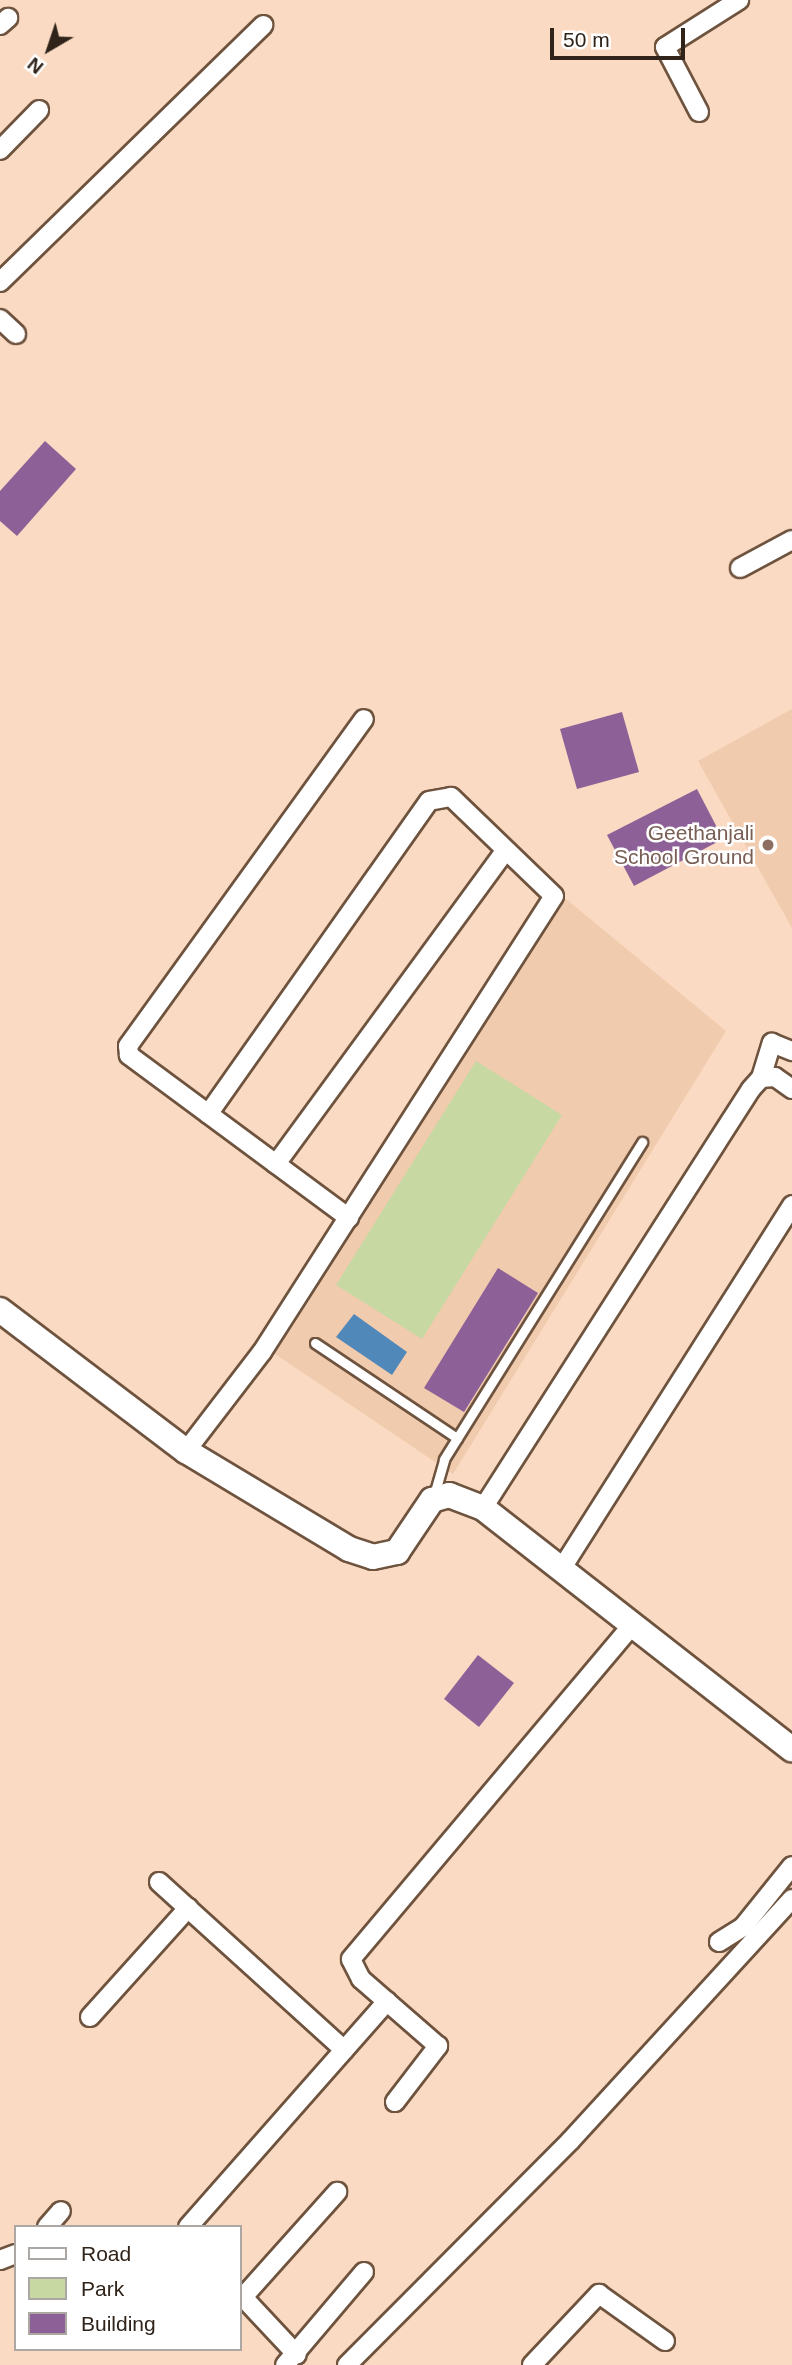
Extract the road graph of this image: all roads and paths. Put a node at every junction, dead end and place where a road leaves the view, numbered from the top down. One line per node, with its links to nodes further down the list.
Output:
1 (739, 0): 4 (street)
2 (263, 25): 6 (street)
3 (38, 110): 5 (street)
4 (699, 112)
5 (0, 150)
6 (0, 282)
7 (0, 319): 8 (street)
8 (16, 334)
9 (792, 540): 10 (street)
10 (740, 568)
11 (364, 719): 16 (street)
12 (506, 850): 16 (street); 18 (street); 20 (street)
13 (792, 1051): 14 (street)
14 (761, 1078): 15 (street); 26 (street)
15 (792, 1089)
16 (208, 1114): 18 (street)
17 (642, 1142): 23 (lane)
18 (275, 1164): 20 (street)
19 (792, 1205): 27 (street)
20 (349, 1218): 24 (street)
21 (0, 1310): 24 (street)
22 (315, 1343): 23 (lane)
23 (457, 1438): 25 (lane)
24 (186, 1451): 25 (street)
25 (432, 1500): 26 (street)
26 (483, 1508): 27 (street)
27 (562, 1568): 28 (street)
28 (631, 1626): 29 (street); 35 (street)
29 (791, 1747)
30 (792, 1866): 34 (street)
31 (159, 1882): 33 (street)
32 (792, 1899): 47 (street)
33 (188, 1908): 36 (street); 37 (street)
34 (719, 1942)
35 (387, 2001): 37 (street); 38 (street)
36 (90, 2017)
37 (344, 2050): 42 (street)
38 (396, 2102)
39 (337, 2192): 44 (street)
40 (61, 2211): 41 (street)
41 (49, 2225)
42 (190, 2225)
43 (364, 2272): 46 (street)
44 (242, 2295): 46 (street)
45 (664, 2341): 48 (street)
46 (291, 2360)
47 (347, 2365)
48 (532, 2365)

